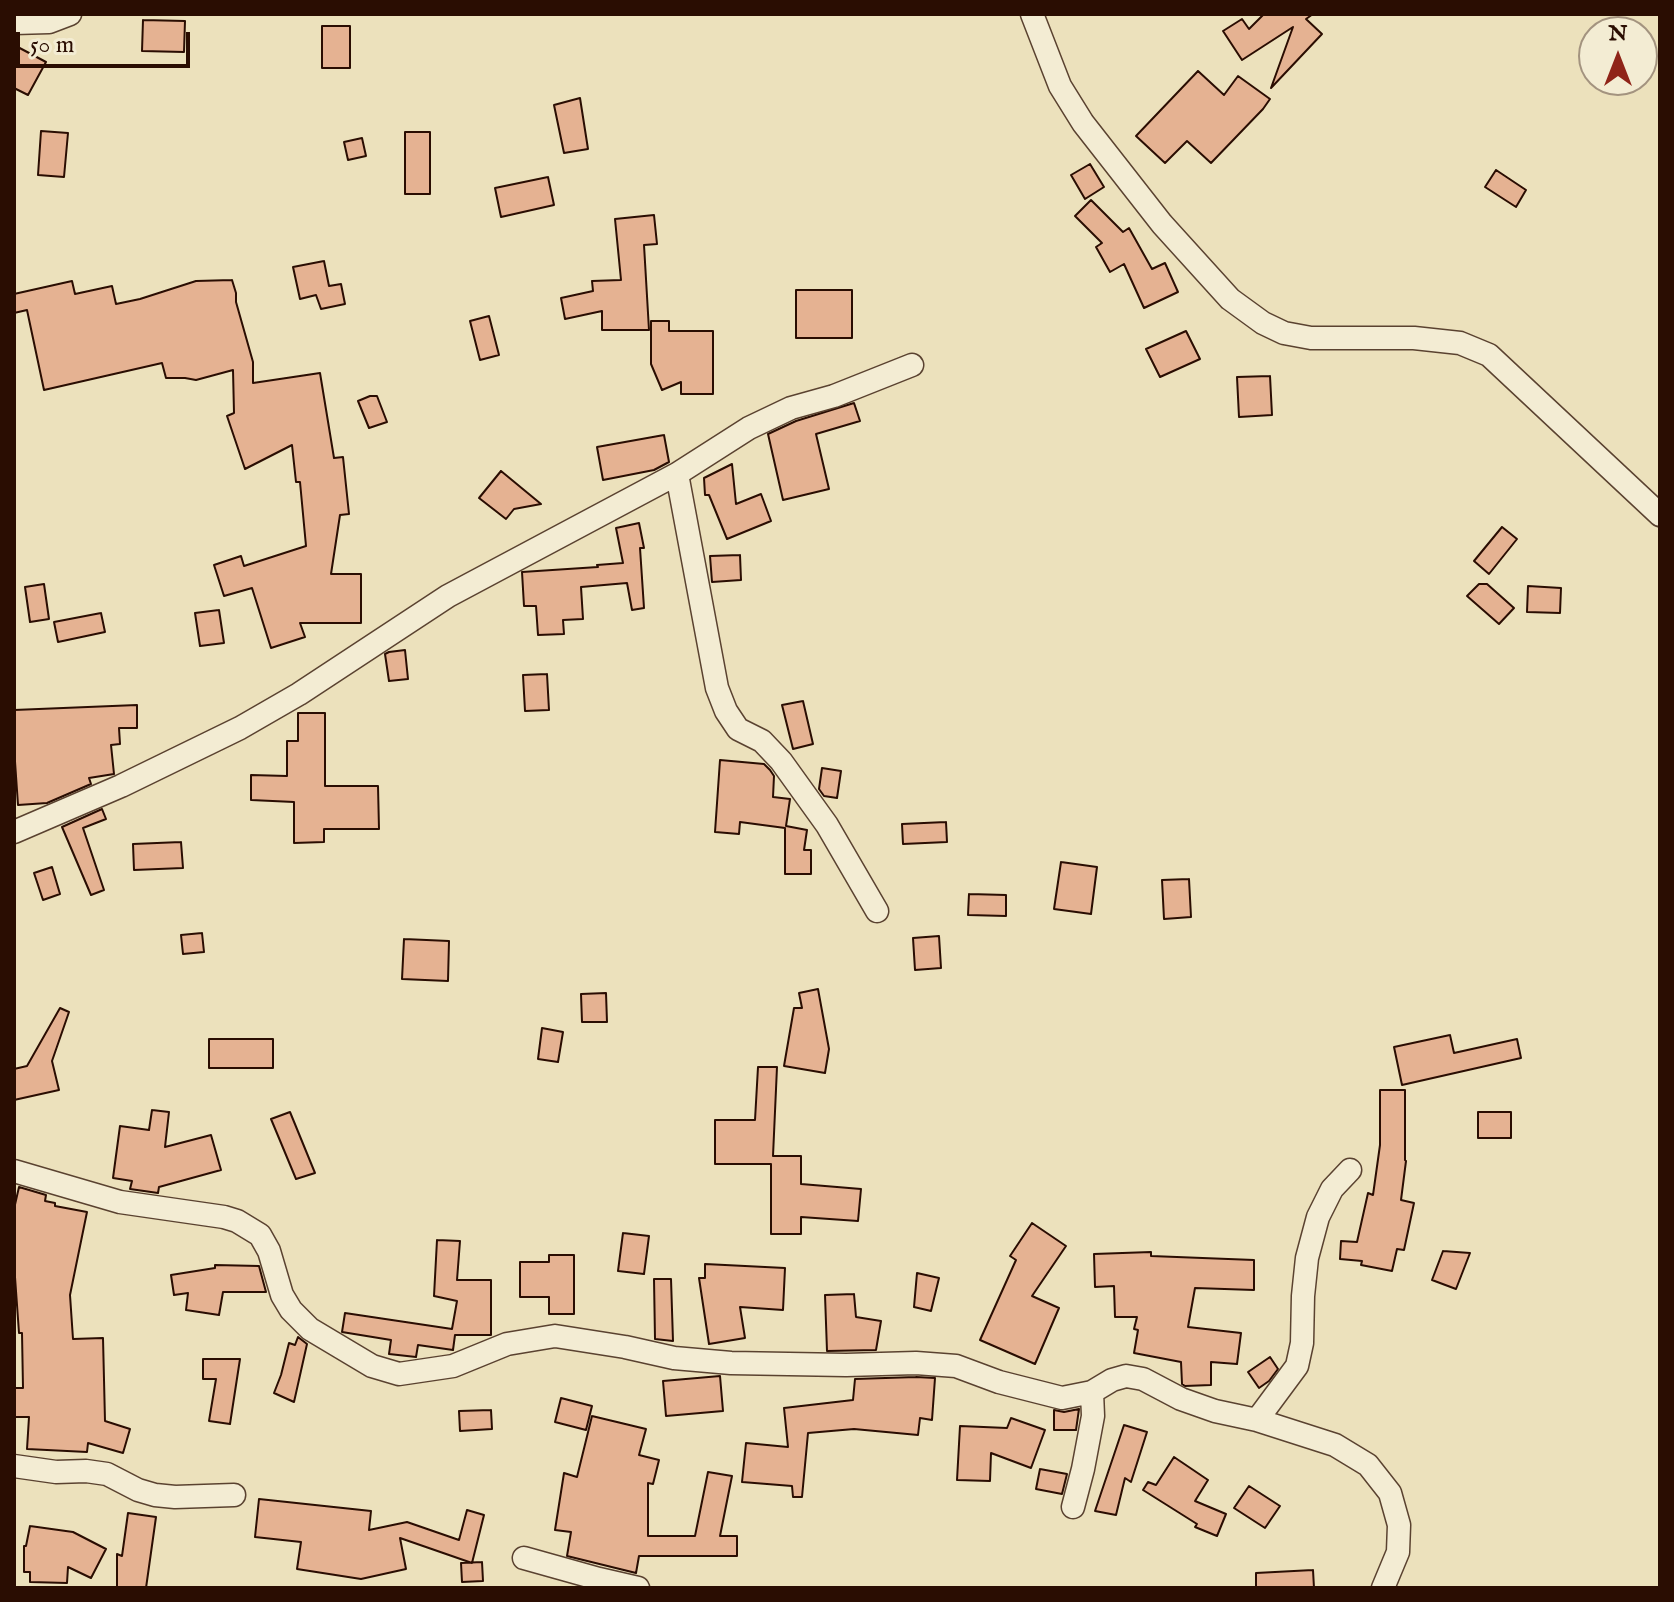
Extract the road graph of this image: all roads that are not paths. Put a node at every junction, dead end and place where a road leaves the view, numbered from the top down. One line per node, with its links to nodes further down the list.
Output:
1 (70, 14): 3 (street)
2 (1032, 14): 6 (street)
3 (14, 23)
4 (912, 365): 5 (street)
5 (677, 474): 7 (street); 8 (street)
6 (1660, 515)
7 (14, 832)
8 (877, 911)
9 (1350, 1170): 12 (street)
10 (14, 1171): 11 (street)
11 (1092, 1392): 12 (street); 15 (street)
12 (1257, 1420): 18 (street)
13 (14, 1466): 14 (street)
14 (234, 1495)
15 (1073, 1507)
16 (524, 1558): 17 (street)
17 (638, 1588)
18 (1383, 1588)

